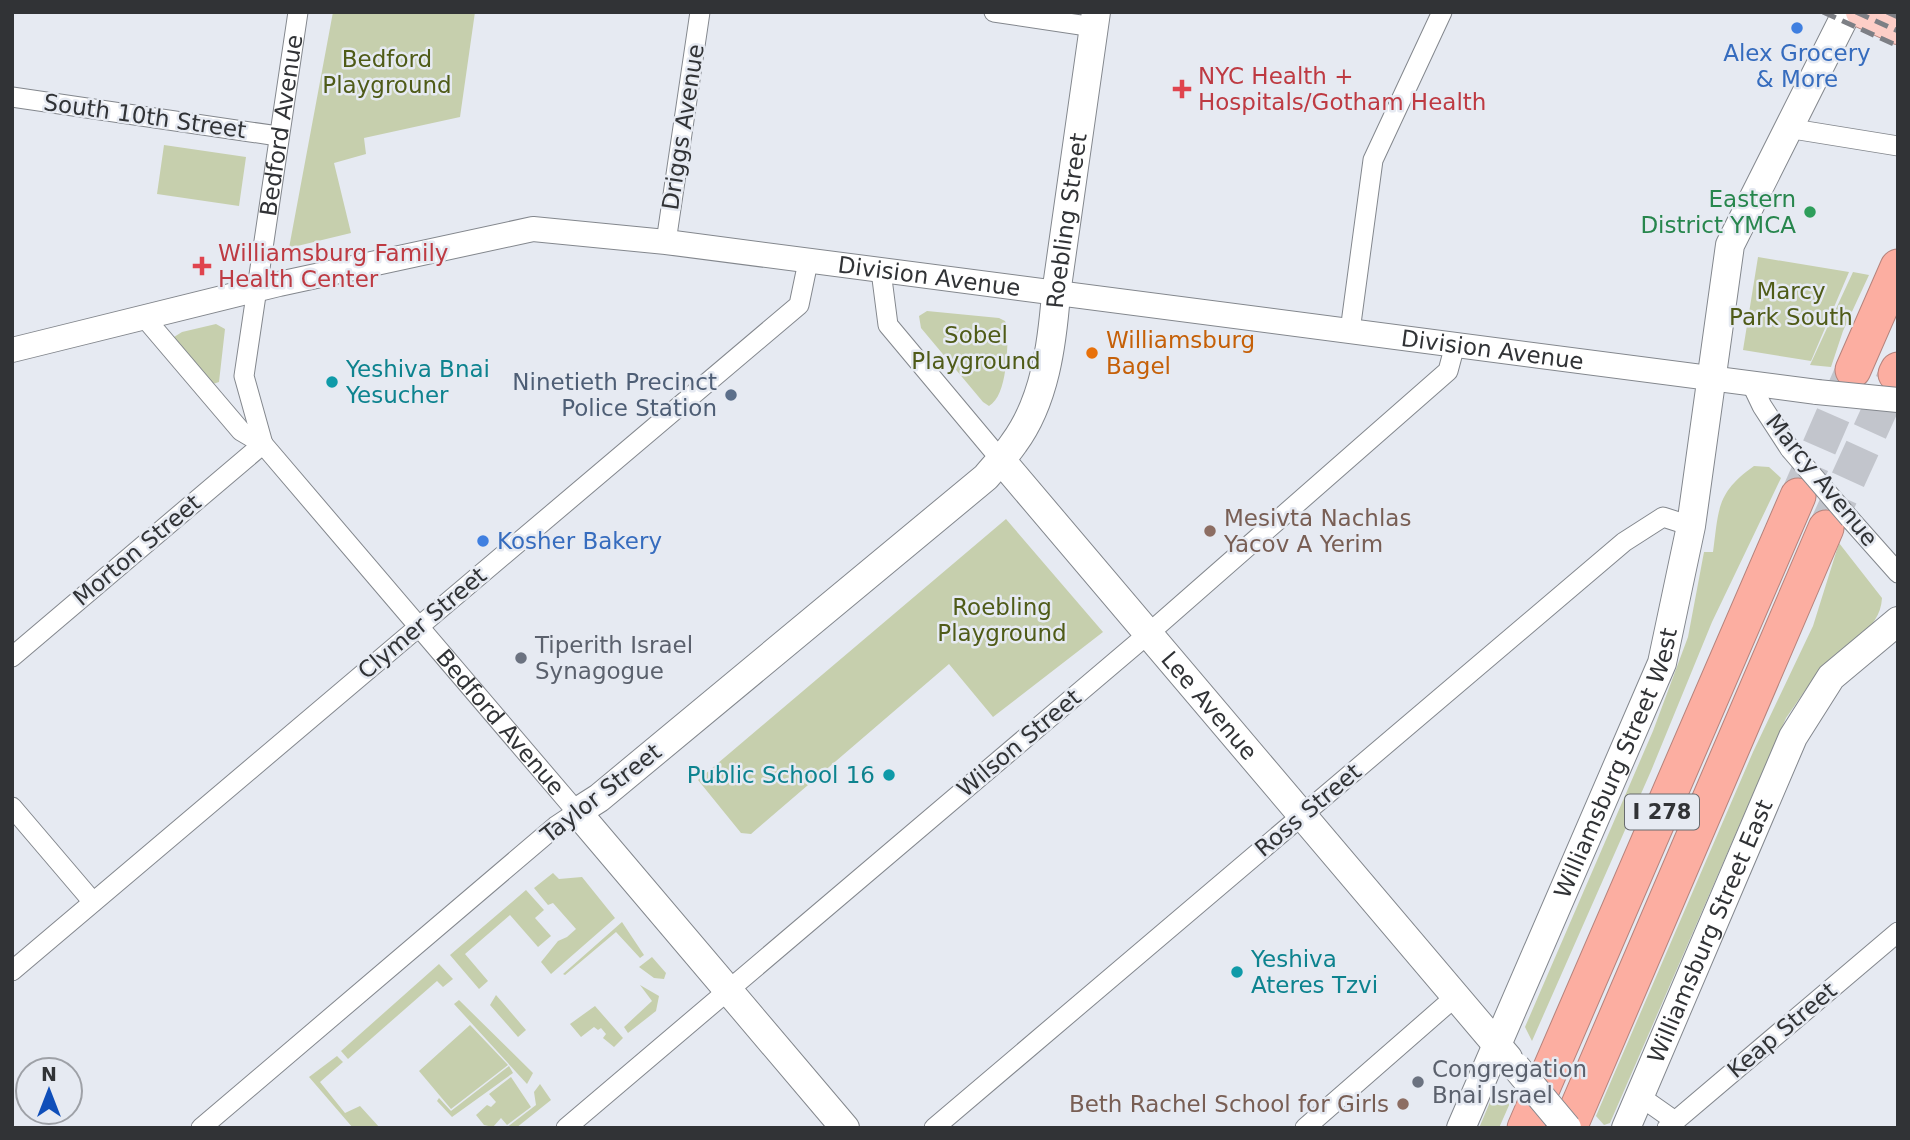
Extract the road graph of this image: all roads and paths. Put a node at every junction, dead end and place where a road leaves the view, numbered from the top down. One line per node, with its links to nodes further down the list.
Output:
1 (298, 12): 11 (street, Bedford Avenue)
2 (700, 12): 13 (street, Driggs Avenue)
3 (994, 12): 7 (street)
4 (1442, 12): 20 (street)
5 (1847, 12): 10 (main road)
6 (1861, 12): 8 (main road)
7 (1095, 20): 18 (main road, Roebling Street)
8 (1898, 29)
9 (12, 97): 11 (street, South 10th Street)
10 (1787, 128): 12 (street); 24 (main road)
11 (278, 136): 17 (street, Bedford Avenue)
12 (1898, 146)
13 (666, 242): 14 (street, Division Avenue); 17 (street, Division Avenue)
14 (808, 262): 16 (street, Division Avenue); 34 (street, Clymer Street)
15 (1898, 267): 23 (highway)
16 (881, 271): 18 (street, Division Avenue); 28 (street, Lee Avenue)
17 (256, 289): 19 (street, Division Avenue); 27 (street, Bedford Avenue)
18 (1056, 294): 20 (street, Division Avenue); 28 (main road, Roebling Street)
19 (144, 317): 22 (street, Division Avenue); 27 (street, Bedford Avenue)
20 (1350, 331): 21 (street, Division Avenue)
21 (1455, 345): 24 (street, Division Avenue); 35 (street, Wilson Street)
22 (12, 350)
23 (1853, 370)
24 (1713, 378): 26 (street, Division Avenue); 31 (main road, Williamsburg Street West)
25 (1897, 382): 26 (street, Division Avenue, bridge)
26 (1751, 383): 30 (street, Marcy Avenue, bridge)
27 (263, 444): 34 (street, Bedford Avenue); 36 (street, Morton Street)
28 (1000, 460): 35 (main road, Lee Avenue); 38 (main road, Taylor Street)
29 (1798, 496): 54 (highway, I 278)
30 (1838, 524): 32 (street, Marcy Avenue); 55 (highway, I 278)
31 (1691, 526): 39 (street, Ross Street); 45 (main road, Williamsburg Street West)
32 (1898, 573)
33 (1898, 621): 46 (main road, Williamsburg Street East)
34 (419, 626): 38 (street, Bedford Avenue); 40 (street, Clymer Street)
35 (1148, 634): 39 (main road, Lee Avenue); 43 (street, Wilson Street)
36 (12, 657)
37 (12, 807): 40 (street)
38 (577, 812): 43 (main road, Bedford Avenue); 48 (street, Taylor Street)
39 (1302, 816): 44 (main road, Lee Avenue); 51 (street, Ross Street)
40 (93, 902): 42 (street, Clymer Street)
41 (1898, 932): 47 (street, Keap Street)
42 (12, 971)
43 (729, 991): 49 (street, Wilson Street); 50 (main road, Bedford Avenue)
44 (1455, 997): 45 (main road, Lee Avenue); 52 (street)
45 (1497, 1045): 53 (main road, Williamsburg Street West); 55 (main road, Lee Avenue, bridge)
46 (1638, 1095): 47 (street); 56 (main road, Williamsburg Street East)
47 (1671, 1124)
48 (201, 1128)
49 (566, 1128)
50 (845, 1128)
51 (934, 1128)
52 (1304, 1128)
53 (1461, 1128)
54 (1525, 1128)
55 (1568, 1128)
56 (1626, 1128)

